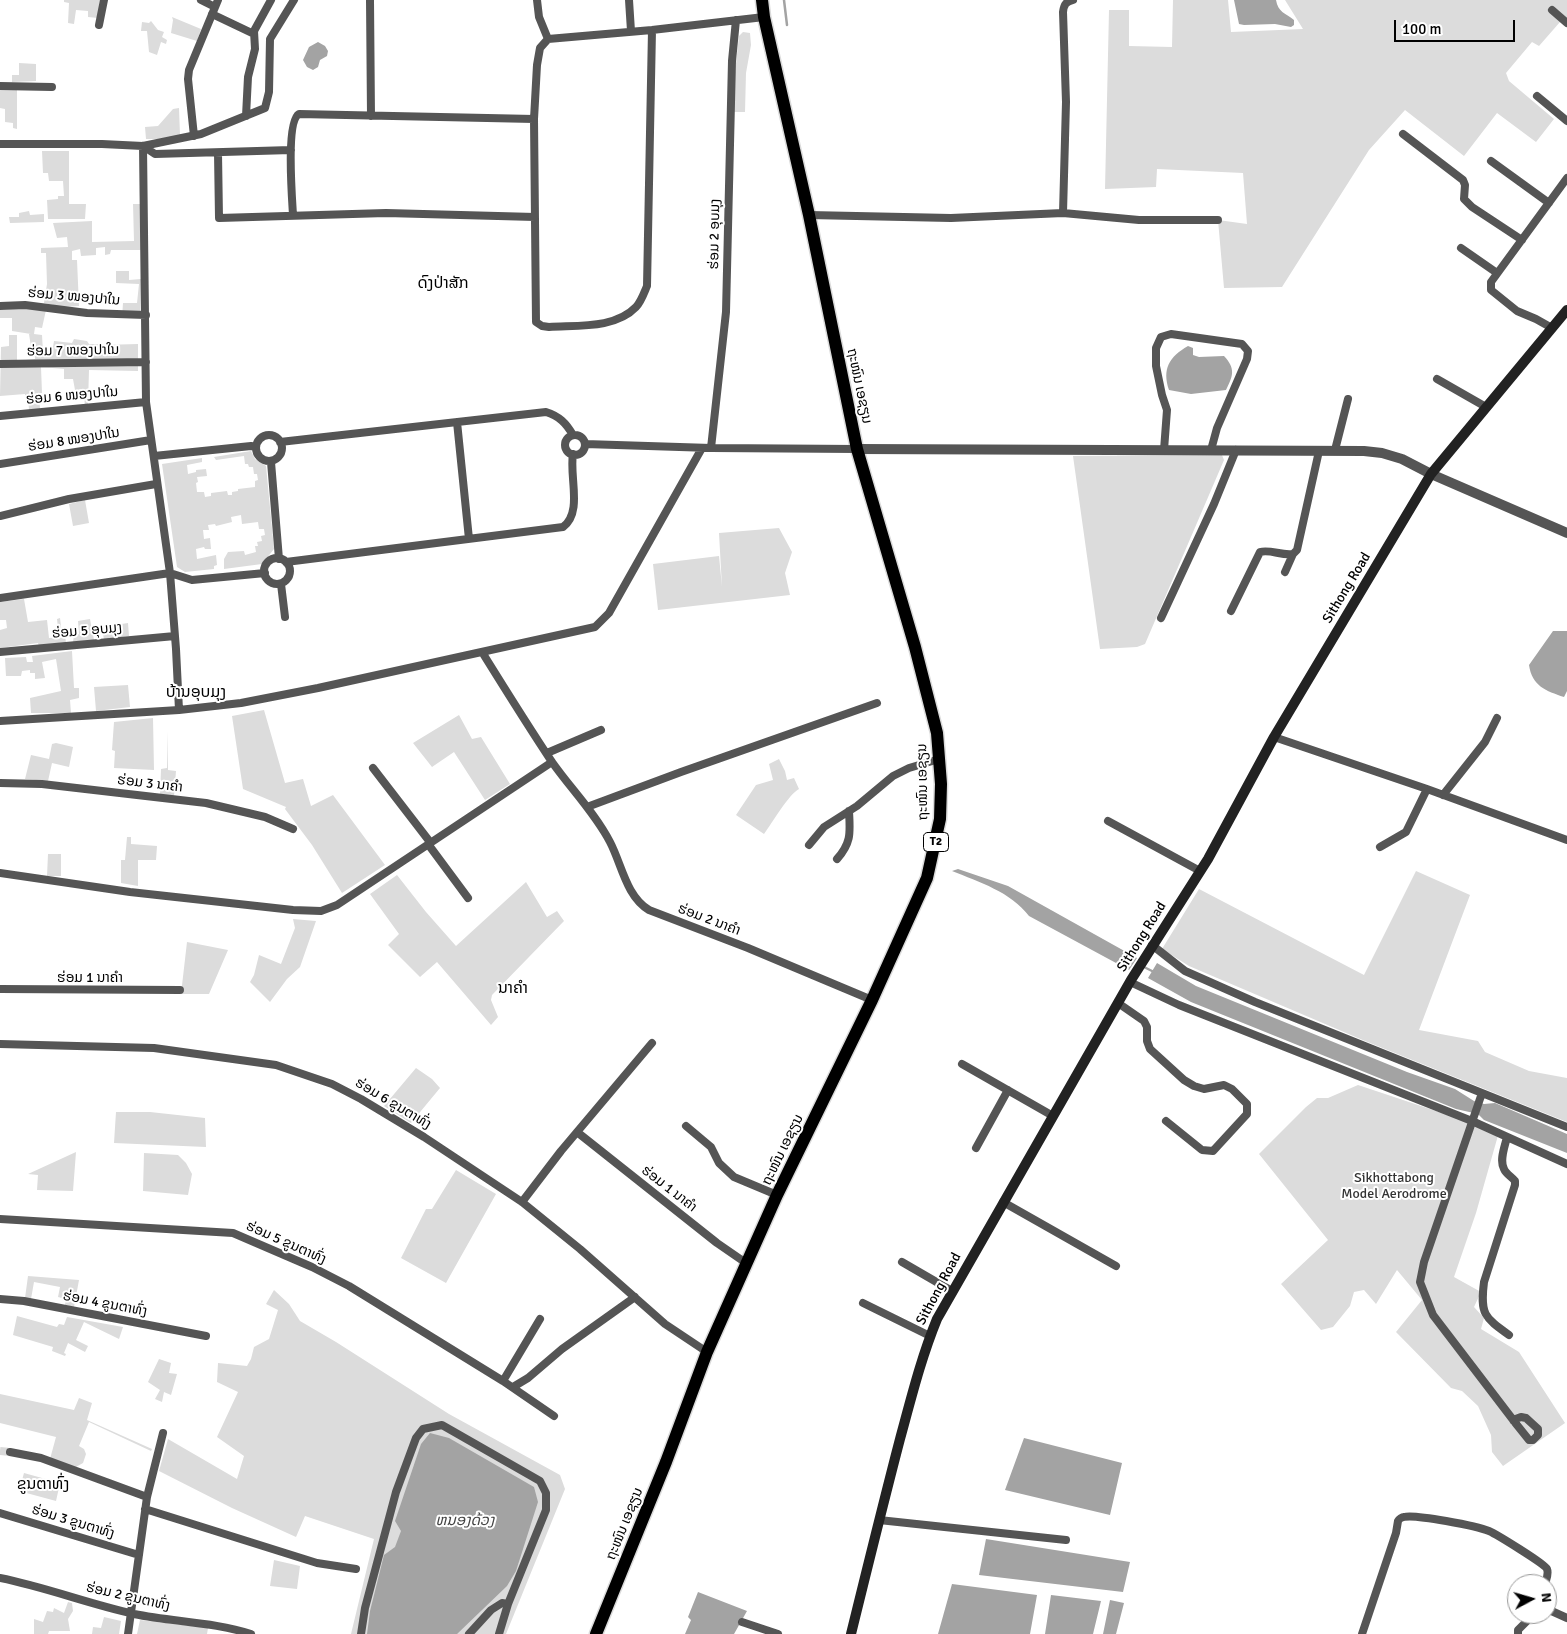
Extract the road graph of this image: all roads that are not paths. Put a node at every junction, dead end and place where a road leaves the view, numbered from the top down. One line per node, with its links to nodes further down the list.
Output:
1 (104, 0): 15 (street)
2 (201, 0): 10 (street)
3 (271, 0): 18 (street)
4 (294, 0): 23 (street)
5 (370, 0): 24 (street)
6 (537, 0): 19 (street)
7 (629, 0): 17 (street)
8 (762, 0): 12 (main road, ຖະໜົນ ເອຊຽນ / T2)
9 (1073, 0): 36 (street)
10 (215, 7): 18 (street); 28 (street)
11 (1552, 10): 14 (street)
12 (764, 17): 13 (street); 38 (main road, ຖະໜົນ ເອຊຽນ / T2)
13 (736, 20): 16 (street); 62 (street, ຮ່ອມ 2 ອຸບມຸງ)
14 (1567, 23)
15 (99, 25)
16 (652, 30): 17 (street); 39 (street)
17 (631, 31): 19 (street)
18 (254, 34): 23 (street)
19 (548, 39): 25 (street)
20 (0, 86): 21 (street)
21 (52, 87)
22 (1537, 96): 26 (street)
23 (246, 116): 28 (street)
24 (371, 116): 25 (street); 31 (street)
25 (534, 119): 39 (street)
26 (1567, 121)
27 (1403, 134): 41 (street)
28 (194, 136): 30 (street)
29 (0, 144): 30 (street)
30 (143, 146): 32 (street); 46 (street)
31 (291, 150): 32 (street); 37 (street)
32 (218, 153): 37 (street)
33 (1491, 161): 35 (street)
34 (1567, 178): 35 (street)
35 (1549, 203): 41 (street)
36 (1063, 213): 38 (street); 40 (street)
37 (293, 215): 39 (street)
38 (810, 215): 63 (main road, ຖະໜົນ ເອຊຽນ / T2)
39 (535, 217)
40 (1218, 220)
41 (1522, 240): 43 (street)
42 (1462, 248): 43 (street)
43 (1497, 273): 47 (street)
44 (0, 306): 46 (street, ຮ່ອມ 3 ໜອງປາໃນ)
45 (1567, 310): 47 (main road, Sithong Road)
46 (146, 315): 48 (street)
47 (1552, 328): 53 (main road, Sithong Road)
48 (146, 362): 49 (street, ຮ່ອມ 7 ໜອງປາໃນ); 52 (street)
49 (0, 364)
50 (1437, 379): 53 (street)
51 (1348, 399): 67 (street)
52 (146, 402): 54 (street, ຮ່ອມ 6 ໜອງປາໃນ); 57 (street)
53 (1486, 407): 73 (main road, Sithong Road)
54 (0, 416)
55 (457, 422): 56 (street); 58 (street); 77 (street)
56 (573, 435): 59 (street); 69 (street)
57 (151, 440): 70 (street); 72 (street, ຮ່ອມ 8 ໜອງປາໃນ)
58 (280, 442): 60 (street); 71 (street)
59 (585, 444): 61 (street); 69 (street)
60 (256, 447): 70 (street); 71 (street)
61 (702, 448): 62 (street); 90 (street)
62 (711, 448): 63 (street)
63 (857, 449): 64 (street); 98 (main road, ຖະໜົນ ເອຊຽນ / T2)
64 (1164, 450): 65 (street); 65 (street)
65 (1211, 450): 66 (street)
66 (1236, 450): 68 (street); 87 (street)
67 (1334, 450): 68 (street); 73 (street)
68 (1319, 451): 78 (street)
69 (573, 454): 77 (street)
70 (154, 456): 74 (street)
71 (270, 462): 79 (street)
72 (0, 464)
73 (1431, 474): 76 (street); 96 (main road, Sithong Road)
74 (156, 484): 75 (street); 81 (street)
75 (0, 516)
76 (1567, 533)
77 (469, 539): 79 (street)
78 (1293, 554): 80 (street); 85 (street)
79 (282, 560): 82 (street); 83 (street)
80 (1285, 572)
81 (170, 573): 82 (street); 84 (street); 88 (street)
82 (265, 573): 83 (street)
83 (281, 584): 86 (street)
84 (0, 598)
85 (1231, 611)
86 (285, 617)
87 (1161, 618)
88 (175, 636): 89 (street, ຮ່ອມ 5 ອຸບມຸງ); 92 (street)
89 (0, 652)
90 (482, 652): 92 (street); 97 (street, ຮ່ອມ 2 ນາຄຳ)
91 (877, 704): 104 (street)
92 (179, 710): 94 (street)
93 (1497, 718): 103 (street)
94 (0, 721)
95 (601, 730): 97 (street)
96 (1274, 738): 102 (street); 113 (main road, Sithong Road)
97 (547, 753): 99 (street, ຮ່ອມ 2 ນາຄຳ)
98 (939, 759): 105 (street); 120 (main road, ຖະໜົນ ເອຊຽນ / T2)
99 (552, 762): 104 (street, ຮ່ອມ 2 ນາຄຳ); 109 (street)
100 (373, 768): 109 (street)
101 (0, 783): 107 (street, ຮ່ອມ 3 ນາຄຳ)
102 (1426, 789): 103 (street); 111 (street)
103 (1443, 795): 108 (street)
104 (587, 807): 120 (street, ຮ່ອມ 2 ນາຄຳ)
105 (849, 811): 110 (street); 112 (street)
106 (1108, 820): 113 (street)
107 (293, 829)
108 (1567, 840)
109 (429, 843): 114 (street); 115 (street)
110 (809, 845)
111 (1380, 847)
112 (837, 859)
113 (1200, 871): 116 (main road, Sithong Road)
114 (0, 873)
115 (468, 898)
116 (1152, 945): 117 (main road, Sithong Road); 126 (street)
117 (1130, 981): 121 (main road, Sithong Road); 128 (street)
118 (0, 990): 119 (street, ຮ່ອມ 1 ນາຄຳ)
119 (180, 990)
120 (872, 1000): 136 (main road, ຖະໜົນ ເອຊຽນ / T2)
121 (1118, 1003): 127 (main road, Sithong Road); 129 (street)
122 (652, 1043): 132 (street)
123 (0, 1044): 137 (street, ຮ່ອມ 6 ຂູນຕາທົ່ງ)
124 (962, 1064): 125 (street)
125 (1008, 1090): 127 (street); 134 (street)
126 (1480, 1096): 128 (street); 131 (street)
127 (1053, 1116): 138 (main road, Sithong Road)
128 (1473, 1117): 133 (street); 155 (street)
129 (1166, 1121)
130 (686, 1126): 136 (street)
131 (1567, 1127)
132 (577, 1132): 137 (street); 141 (street, ຮ່ອມ 1 ນາຄຳ)
133 (1508, 1137): 135 (street); 148 (street)
134 (976, 1148)
135 (1567, 1164)
136 (777, 1195): 141 (main road, ຖະໜົນ ເອຊຽນ / T2)
137 (522, 1202): 144 (street, ຮ່ອມ 6 ຂູນຕາທົ່ງ)
138 (1003, 1202): 142 (street); 143 (main road, Sithong Road)
139 (0, 1219): 152 (street, ຮ່ອມ 5 ຂູນຕາທົ່ງ)
140 (902, 1262): 143 (street)
141 (746, 1263): 151 (main road, ຖະໜົນ ເອຊຽນ / T2)
142 (1116, 1266)
143 (952, 1291): 150 (main road, Sithong Road)
144 (635, 1297): 151 (street, ຮ່ອມ 6 ຂູນຕາທົ່ງ); 153 (street)
145 (0, 1299): 149 (street, ຮ່ອມ 4 ຂູນຕາທົ່ງ)
146 (863, 1303): 150 (street)
147 (540, 1319): 152 (street)
148 (1510, 1335)
149 (206, 1336)
150 (930, 1336): 161 (main road, Sithong Road)
151 (707, 1352): 175 (main road, ຖະໜົນ ເອຊຽນ / T2)
152 (504, 1381): 153 (street, ຮ່ອມ 5 ຂູນຕາທົ່ງ)
153 (513, 1387): 154 (street, ຮ່ອມ 5 ຂູນຕາທົ່ງ)
154 (554, 1416)
155 (1514, 1420)
156 (163, 1433): 158 (street)
157 (10, 1452): 158 (street)
158 (146, 1497): 159 (street)
159 (145, 1509): 163 (street); 164 (street)
160 (0, 1513): 163 (street, ຮ່ອມ 3 ຂູນຕາທົ່ງ)
161 (879, 1520): 162 (street); 177 (main road, Sithong Road)
162 (1066, 1540)
163 (139, 1555): 168 (street)
164 (356, 1569)
165 (1548, 1574): 178 (street)
166 (0, 1578): 168 (street, ຮ່ອມ 2 ຂູນຕາທົ່ງ)
167 (508, 1604): 172 (street); 173 (street); 174 (street)
168 (131, 1613): 170 (street); 171 (street, ຮ່ອມ 2 ຂູນຕາທົ່ງ)
169 (742, 1622): 176 (street)
170 (128, 1634)
171 (251, 1634)
172 (361, 1634)
173 (469, 1634)
174 (499, 1634)
175 (596, 1634)
176 (778, 1634)
177 (851, 1634)
178 (1362, 1634)

